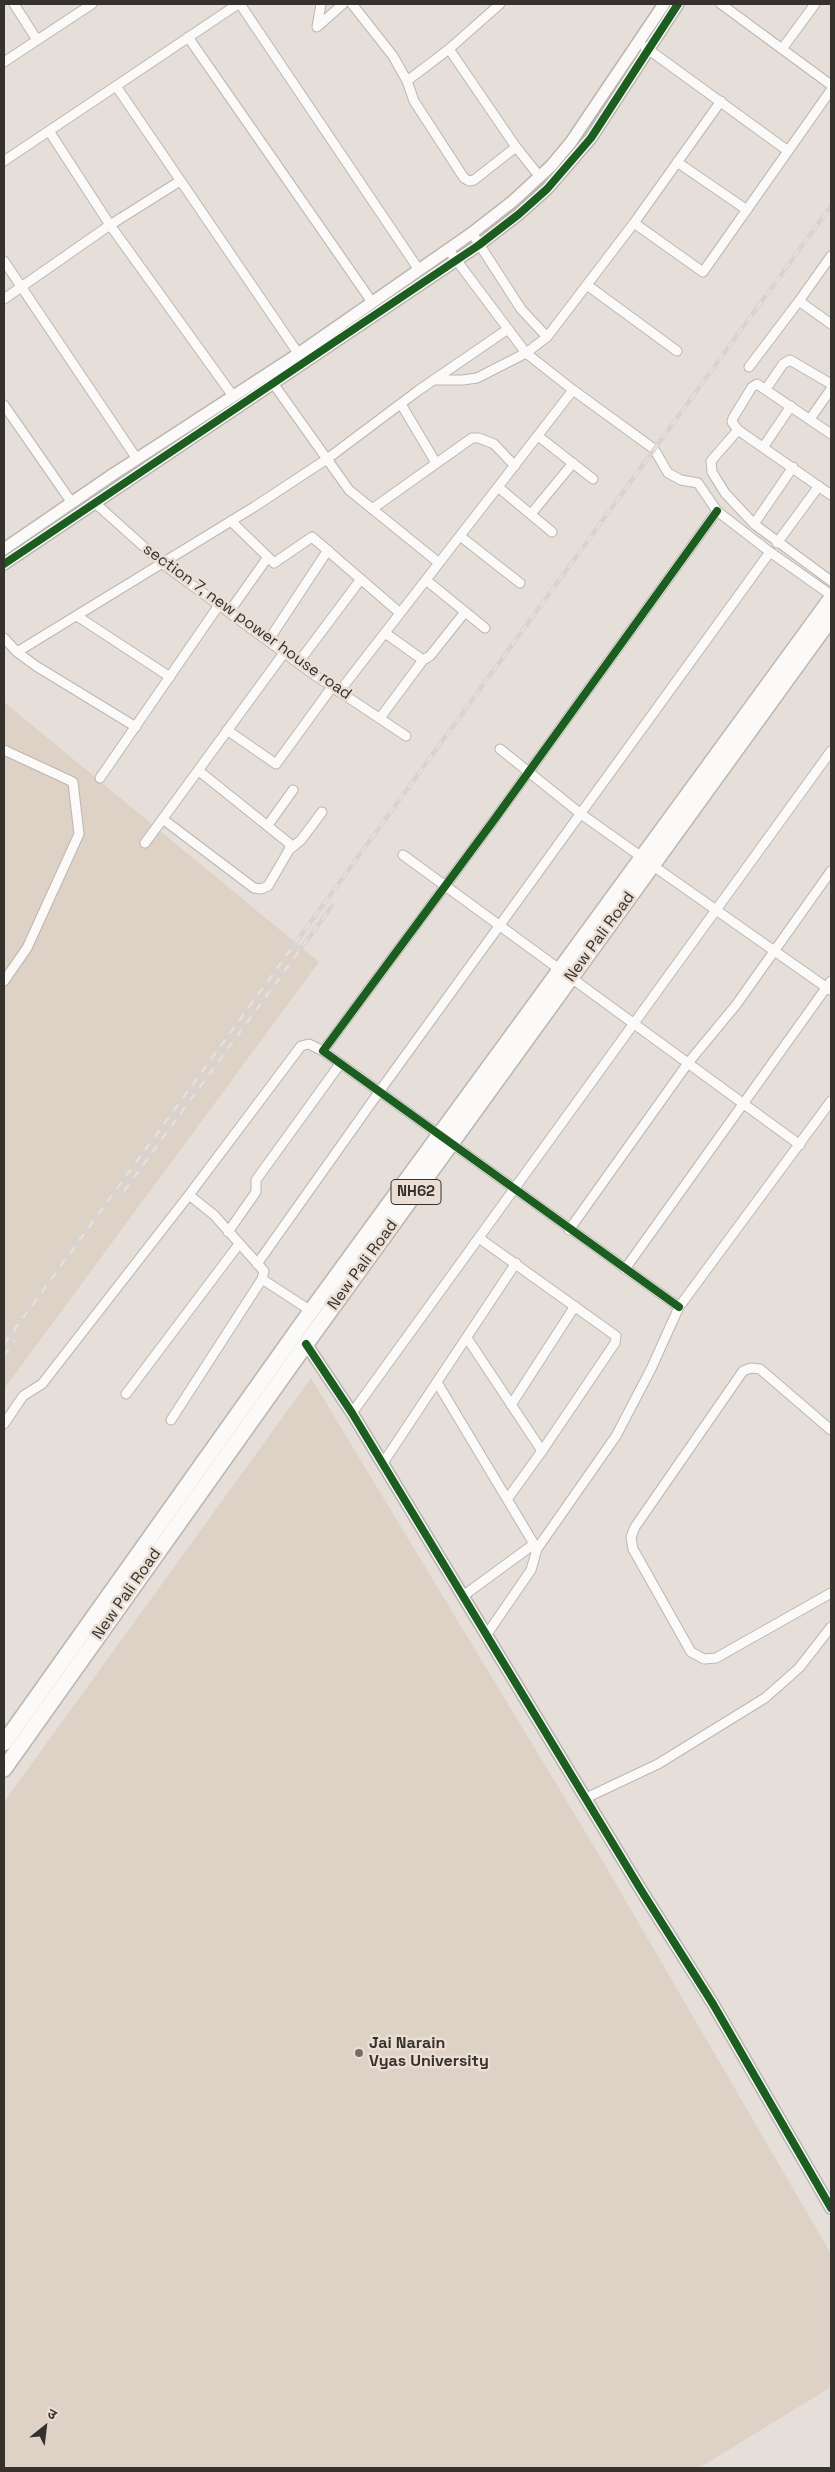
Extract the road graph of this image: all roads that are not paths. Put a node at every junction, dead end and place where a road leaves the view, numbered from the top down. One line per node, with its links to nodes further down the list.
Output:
1 (14, 4): 14 (street)
2 (92, 4): 14 (street)
3 (239, 4): 13 (street); 39 (street)
4 (321, 4): 5 (street)
5 (343, 4)
6 (352, 4): 19 (street)
7 (500, 4): 16 (street)
8 (664, 4): 15 (street)
9 (678, 4): 15 (street)
10 (721, 4): 12 (street)
11 (815, 4): 17 (street)
12 (733, 7): 17 (street)
13 (188, 37): 20 (street); 44 (street)
14 (38, 40): 18 (street)
15 (644, 46): 23 (street); 29 (street); 35 (street)
16 (449, 49): 19 (street); 25 (street)
17 (782, 49): 21 (street)
18 (4, 62)
19 (406, 81): 25 (street)
20 (116, 86): 24 (street); 30 (street)
21 (831, 86)
22 (831, 90): 26 (street)
23 (720, 102): 26 (street); 28 (street)
24 (49, 131): 27 (street); 33 (street)
25 (516, 147): 29 (street)
26 (788, 151): 31 (street)
27 (4, 161)
28 (677, 162): 31 (street); 32 (street)
29 (540, 177): 34 (street)
30 (180, 181): 33 (street); 50 (street)
31 (746, 210): 32 (street)
32 (634, 223): 40 (street)
33 (110, 225): 41 (street); 58 (street)
34 (472, 233): 35 (street); 36 (street)
35 (479, 245): 36 (street); 47 (street)
36 (451, 254): 39 (street); 46 (street); 50 (street)
37 (4, 261): 41 (street)
38 (830, 261): 43 (street)
39 (419, 270): 44 (street)
40 (587, 285): 47 (street); 48 (street)
41 (21, 287): 42 (street); 67 (street)
42 (4, 299)
43 (799, 301): 45 (street); 51 (street)
44 (372, 302): 50 (street)
45 (831, 324)
46 (508, 329): 49 (street); 53 (street)
47 (547, 337): 49 (street)
48 (677, 351)
49 (526, 353): 53 (street); 57 (street)
50 (301, 358): 52 (street)
51 (749, 367)
52 (270, 378): 58 (street); 68 (street); 77 (street)
53 (434, 380): 59 (street)
54 (831, 384): 55 (street)
55 (766, 389): 61 (street); 63 (street)
56 (831, 389): 62 (street)
57 (573, 390): 65 (street); 80 (street)
58 (233, 396): 67 (street)
59 (401, 404): 68 (street); 69 (street)
60 (4, 405): 78 (street)
61 (791, 406): 62 (street); 66 (street)
62 (810, 419): 64 (street)
63 (738, 430): 66 (street); 83 (street)
64 (831, 434)
65 (538, 436): 70 (street); 71 (street)
66 (764, 446): 72 (street)
67 (136, 459): 78 (street)
68 (327, 459): 79 (street); 82 (street)
69 (436, 462): 71 (street); 79 (street)
70 (573, 463): 73 (street); 81 (street)
71 (515, 466): 75 (street)
72 (793, 466): 74 (street); 83 (street)
73 (594, 479)
74 (819, 486): 76 (street); 86 (street)
75 (498, 487): 81 (street); 85 (street)
76 (831, 495)
77 (94, 502): 91 (street); 93 (street, section 7, new power house road)
78 (72, 503): 87 (street)
79 (372, 509): 92 (street)
80 (717, 511): 89 (street); 124 (street)
81 (531, 514): 84 (street)
82 (231, 521): 90 (street); 93 (street)
83 (754, 524): 86 (street)
84 (552, 532)
85 (460, 536): 92 (street); 97 (street)
86 (778, 543): 96 (street)
87 (4, 549)
88 (328, 550): 90 (street); 94 (street); 109 (street)
89 (770, 552): 98 (street); 128 (street)
90 (268, 557): 101 (street)
91 (4, 563)
92 (439, 563): 95 (street)
93 (163, 564): 100 (street, section 7, new power house road); 104 (street)
94 (361, 579): 103 (street); 113 (street)
95 (426, 580): 102 (street); 103 (street)
96 (831, 581)
97 (520, 583)
98 (831, 595)
99 (831, 599): 134 (highway, New Pali Road / NH62)
100 (219, 605): 101 (street, section 7, new power house road); 114 (street)
101 (229, 612): 109 (street, section 7, new power house road)
102 (465, 612): 106 (street); 112 (street)
103 (400, 613): 107 (street)
104 (77, 616): 110 (street); 114 (street)
105 (831, 618): 134 (highway, New Pali Road / NH62)
106 (484, 628)
107 (385, 633): 112 (street); 115 (street)
108 (4, 638): 110 (street)
109 (268, 640): 111 (street, section 7, new power house road)
110 (17, 652): 117 (street)
111 (284, 653): 113 (street, section 7, new power house road); 118 (street)
112 (423, 660): 116 (street)
113 (298, 663): 115 (street, section 7, new power house road)
114 (170, 677): 117 (street)
115 (336, 689): 116 (street, section 7, new power house road); 118 (street)
116 (380, 718): 119 (street, section 7, new power house road)
117 (136, 727): 125 (street)
118 (228, 730): 123 (street)
119 (406, 736)
120 (500, 749): 124 (street)
121 (4, 750): 141 (street)
122 (831, 751): 137 (street)
123 (199, 771): 129 (street); 130 (street)
124 (528, 773): 128 (street); 136 (street)
125 (100, 778)
126 (293, 790): 130 (street)
127 (322, 812): 132 (street)
128 (581, 814): 134 (street); 138 (street)
129 (164, 820): 131 (street); 132 (street)
130 (268, 825): 132 (street)
131 (145, 844)
132 (289, 850)
133 (403, 855): 136 (street)
134 (648, 862): 137 (street); 140 (highway, New Pali Road / NH62)
135 (831, 871): 139 (street)
136 (446, 886): 138 (street); 144 (street)
137 (716, 911): 139 (street); 143 (street)
138 (499, 926): 140 (street); 147 (street)
139 (775, 951): 142 (street); 145 (street)
140 (566, 973): 143 (street); 150 (highway, New Pali Road / NH62)
141 (4, 981)
142 (830, 987): 149 (street)
143 (635, 1023): 145 (street); 152 (street)
144 (323, 1051): 146 (street); 153 (street)
145 (688, 1063): 149 (street); 154 (street)
146 (340, 1064): 147 (street); 155 (street)
147 (379, 1092): 150 (street); 159 (street)
148 (831, 1101): 151 (street)
149 (744, 1105): 151 (street); 160 (street)
150 (445, 1141): 152 (street); 164 (highway, New Pali Road / NH62); 166 (highway, New Pali Road / NH62)
151 (800, 1145): 163 (street)
152 (514, 1190): 154 (street); 156 (street)
153 (189, 1195): 155 (street); 172 (street)
154 (570, 1230): 160 (street)
155 (228, 1232): 157 (street)
156 (480, 1238): 158 (street); 170 (street)
157 (239, 1244): 159 (street); 168 (street)
158 (516, 1263): 162 (street); 165 (street)
159 (258, 1264): 161 (street)
160 (625, 1269): 163 (street)
161 (262, 1279): 164 (street); 171 (street)
162 (575, 1306): 169 (street); 174 (street)
163 (678, 1307): 177 (street)
164 (311, 1311): 182 (highway, New Pali Road / NH62)
165 (467, 1338): 167 (street); 169 (street)
166 (306, 1344): 170 (street); 183 (highway, New Pali Road / NH62)
167 (438, 1384): 175 (street); 176 (street)
168 (126, 1394)
169 (511, 1405): 174 (street)
170 (352, 1413): 175 (street)
171 (171, 1420)
172 (4, 1424)
173 (831, 1430): 178 (street)
174 (542, 1451): 176 (street)
175 (383, 1463): 179 (street)
176 (508, 1498): 177 (street)
177 (535, 1547): 179 (street); 181 (street)
178 (831, 1593)
179 (463, 1596): 181 (street)
180 (831, 1627): 184 (street)
181 (487, 1634): 184 (street)
182 (5, 1738)
183 (4, 1768)
184 (586, 1798): 185 (street)
185 (831, 2208)

